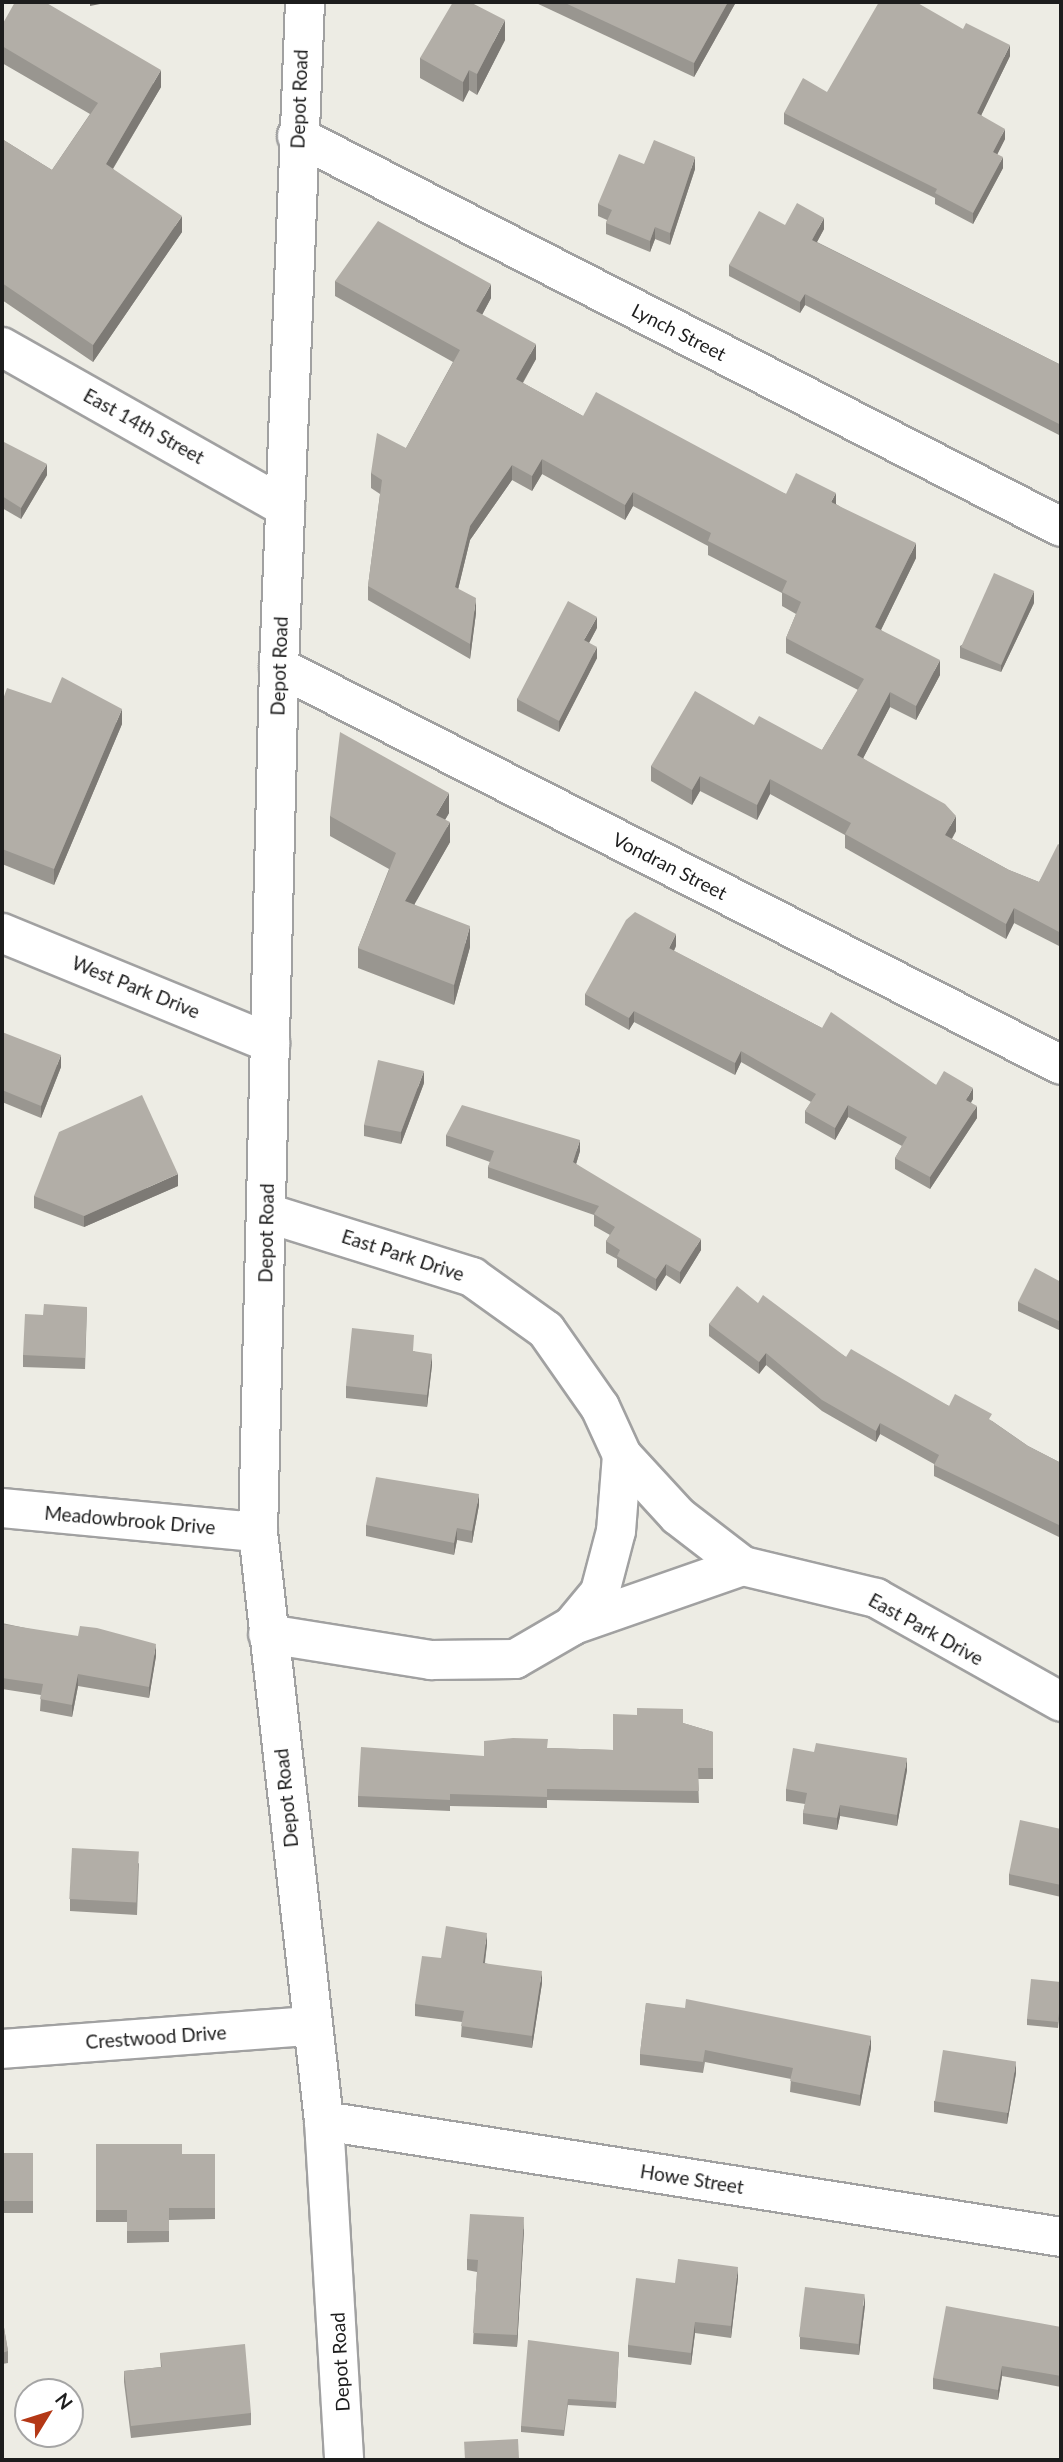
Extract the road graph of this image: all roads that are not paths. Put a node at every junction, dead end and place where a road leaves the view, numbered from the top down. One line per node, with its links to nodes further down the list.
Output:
1 (305, 2): 2 (street, Depot Road)
2 (297, 136): 4 (street, Depot Road); 5 (street, Lynch Street)
3 (2, 347): 4 (street, East 14th Street)
4 (285, 507): 6 (street, Depot Road)
5 (1061, 527)
6 (279, 667): 8 (street, Depot Road); 9 (street, Vondran Street)
7 (2, 933): 8 (street, West Park Drive)
8 (270, 1043): 10 (street, Depot Road)
9 (1061, 1065)
10 (267, 1213): 11 (street, East Park Drive); 13 (street, Depot Road)
11 (622, 1455): 14 (street, East Park Drive); 15 (street, East Park Drive)
12 (2, 1508): 13 (street, Meadowbrook Drive)
13 (258, 1532): 16 (street, Depot Road)
14 (743, 1566): 15 (street, East Park Drive); 17 (street, East Park Drive)
15 (572, 1626): 16 (street, East Park Drive)
16 (268, 1634): 18 (street, Depot Road)
17 (1061, 1702)
18 (311, 2026): 19 (street, Crestwood Drive); 20 (street, Depot Road)
19 (2, 2049)
20 (324, 2121): 21 (street, Howe Street); 22 (street, Depot Road)
21 (1061, 2237)
22 (344, 2460)

